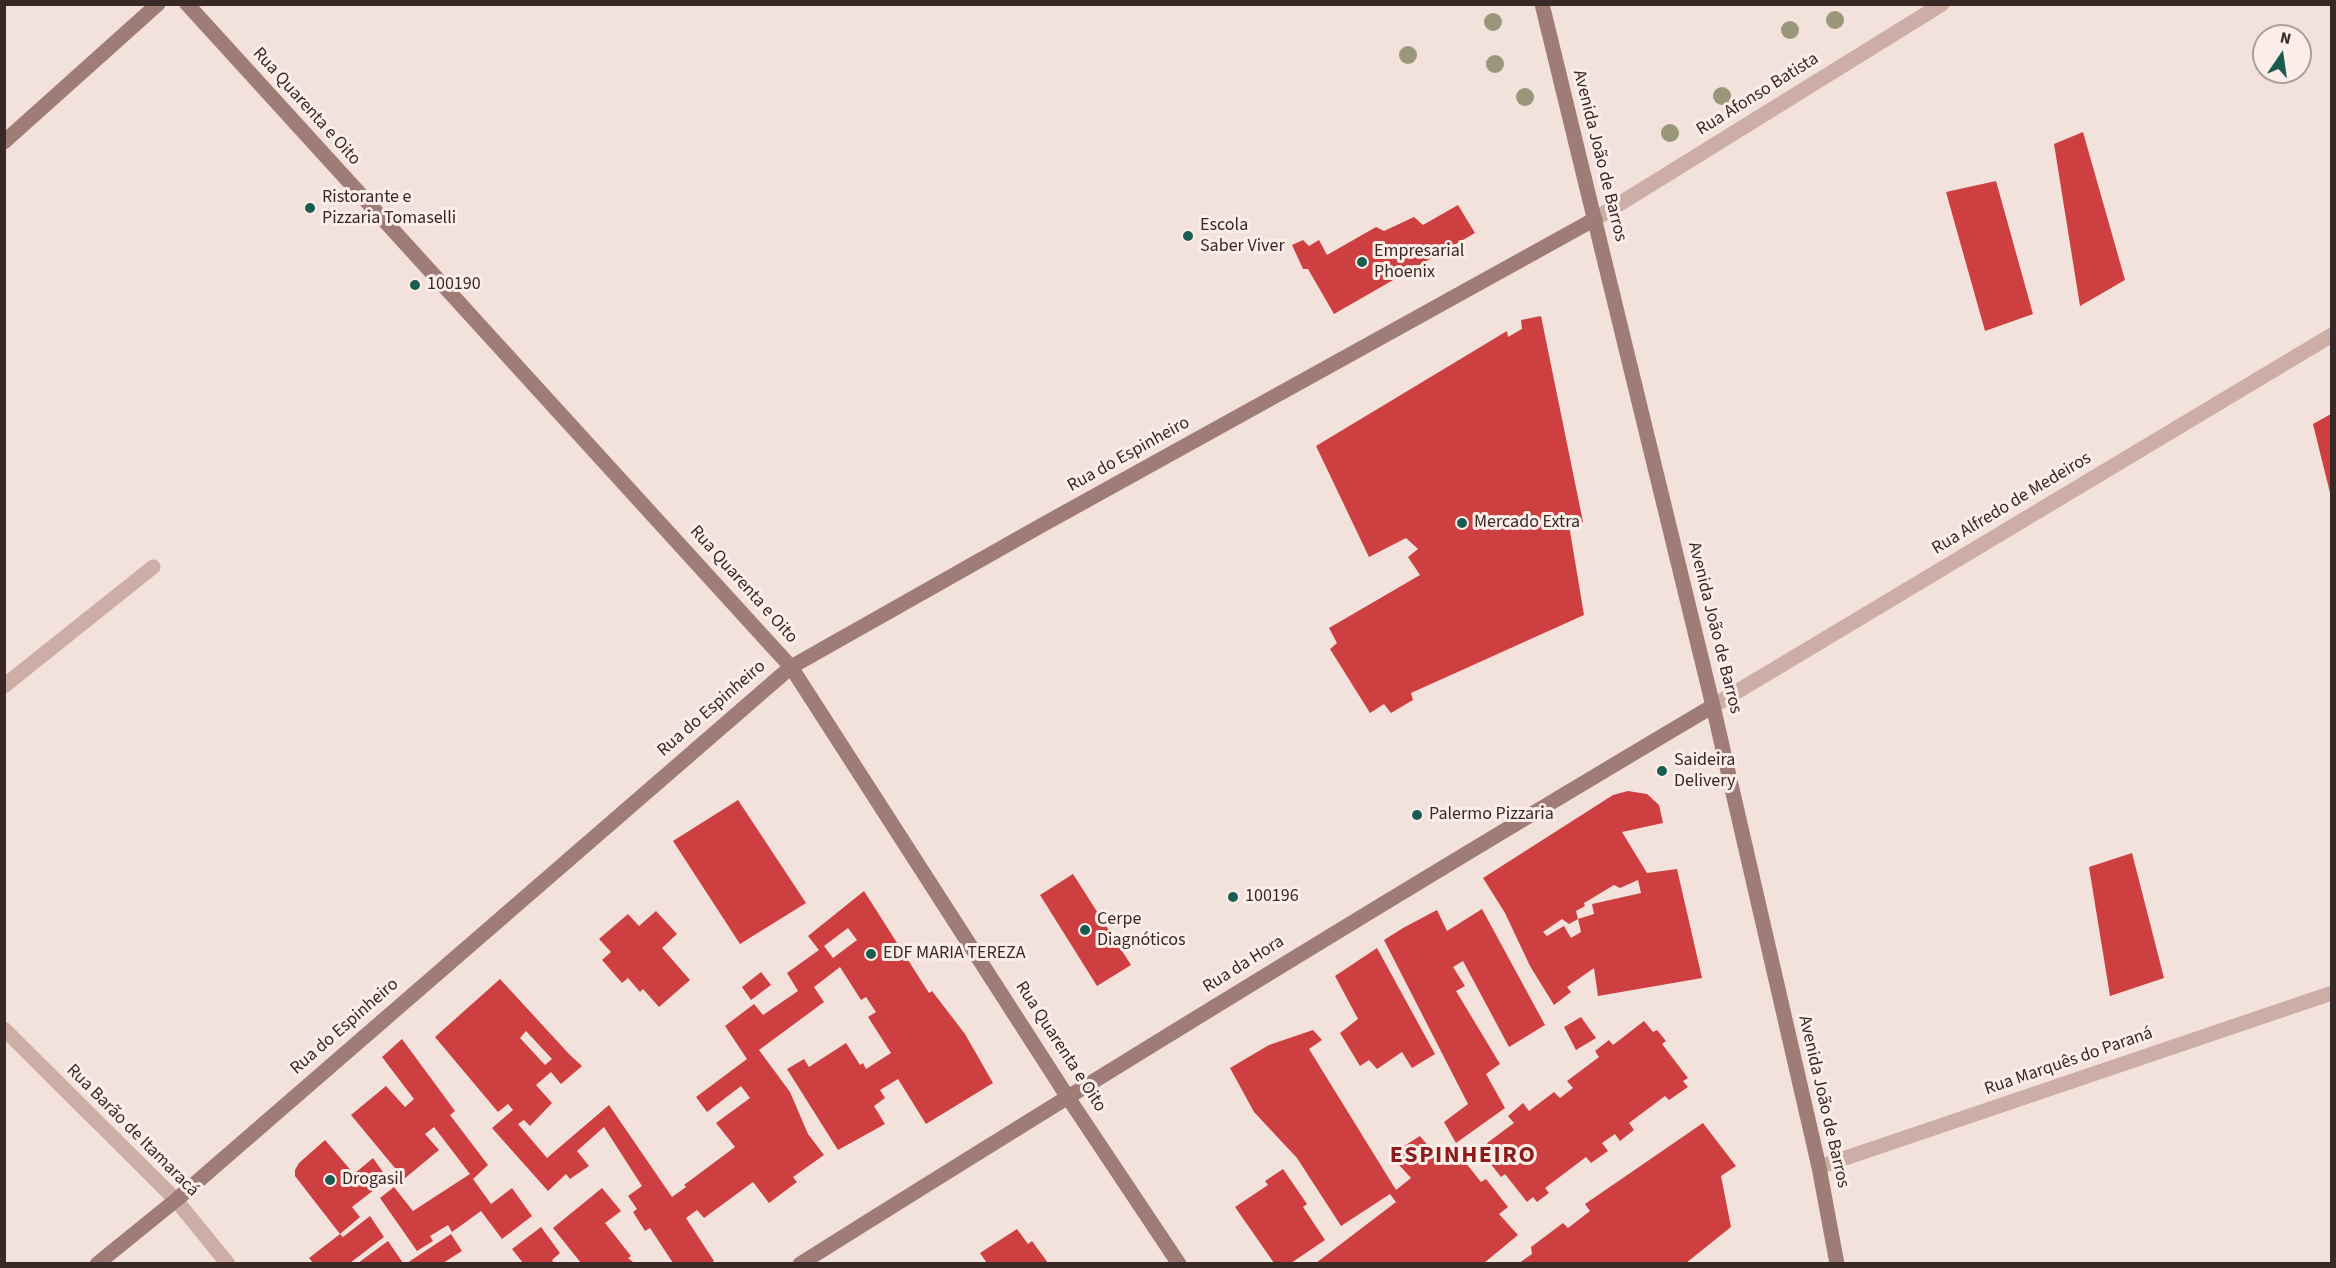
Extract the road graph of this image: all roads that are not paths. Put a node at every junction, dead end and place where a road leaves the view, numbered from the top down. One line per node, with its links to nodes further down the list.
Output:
1 (158, 4): 5 (main road)
2 (187, 4): 9 (main road, Rua Quarenta e Oito)
3 (1542, 4): 6 (main road, Avenida João de Barros)
4 (1942, 4): 6 (street, Rua Afonso Batista)
5 (4, 142)
6 (1595, 219): 9 (main road, Rua do Espinheiro); 11 (main road, Avenida João de Barros)
7 (2331, 335): 11 (street, Rua Alfredo de Medeiros)
8 (153, 567): 10 (street)
9 (791, 667): 14 (main road, Rua Quarenta e Oito); 16 (main road, Rua do Espinheiro)
10 (4, 686)
11 (1713, 706): 14 (main road, Rua da Hora); 15 (main road, Avenida João de Barros)
12 (2331, 993): 15 (street, Rua Marquês do Paraná)
13 (4, 1029): 16 (street, Rua Barão de Itamaracá)
14 (1067, 1096): 19 (main road, Rua da Hora); 20 (main road, Rua Quarenta e Oito)
15 (1819, 1167): 21 (main road, Avenida João de Barros)
16 (176, 1200): 17 (main road, Rua do Espinheiro); 18 (street, Rua Barão de Itamaracá)
17 (97, 1263)
18 (228, 1263)
19 (800, 1263)
20 (1179, 1263)
21 (1837, 1263)

